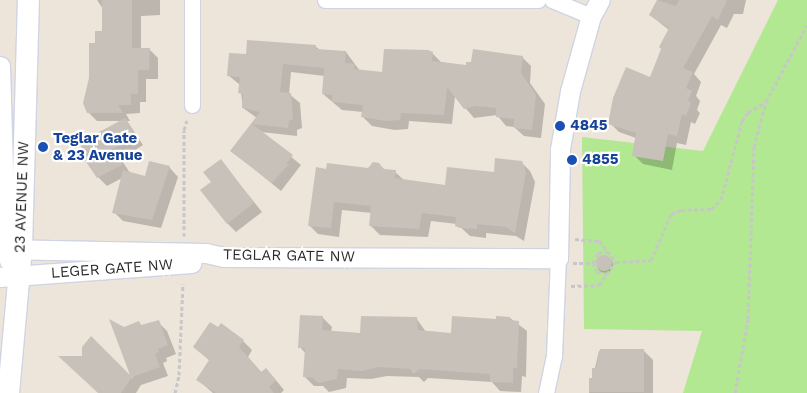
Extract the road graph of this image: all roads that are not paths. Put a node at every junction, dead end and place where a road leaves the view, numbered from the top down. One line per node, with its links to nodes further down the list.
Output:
1 (28, 0): 9 (main road, 23 AVENUE NW)
2 (192, 0): 8 (street)
3 (325, 0): 4 (street)
4 (538, 0)
5 (552, 0): 6 (street)
6 (595, 8): 11 (street)
7 (0, 66): 9 (street)
8 (192, 105)
9 (9, 249): 10 (street, TEGLAR GATE NW); 12 (main road, 23 AVENUE NW)
10 (224, 257): 11 (street, TEGLAR GATE NW); 12 (street, LEGER GATE NW)
11 (558, 258): 14 (street)
12 (9, 277): 13 (main road, 23 AVENUE NW)
13 (8, 393)
14 (546, 393)

